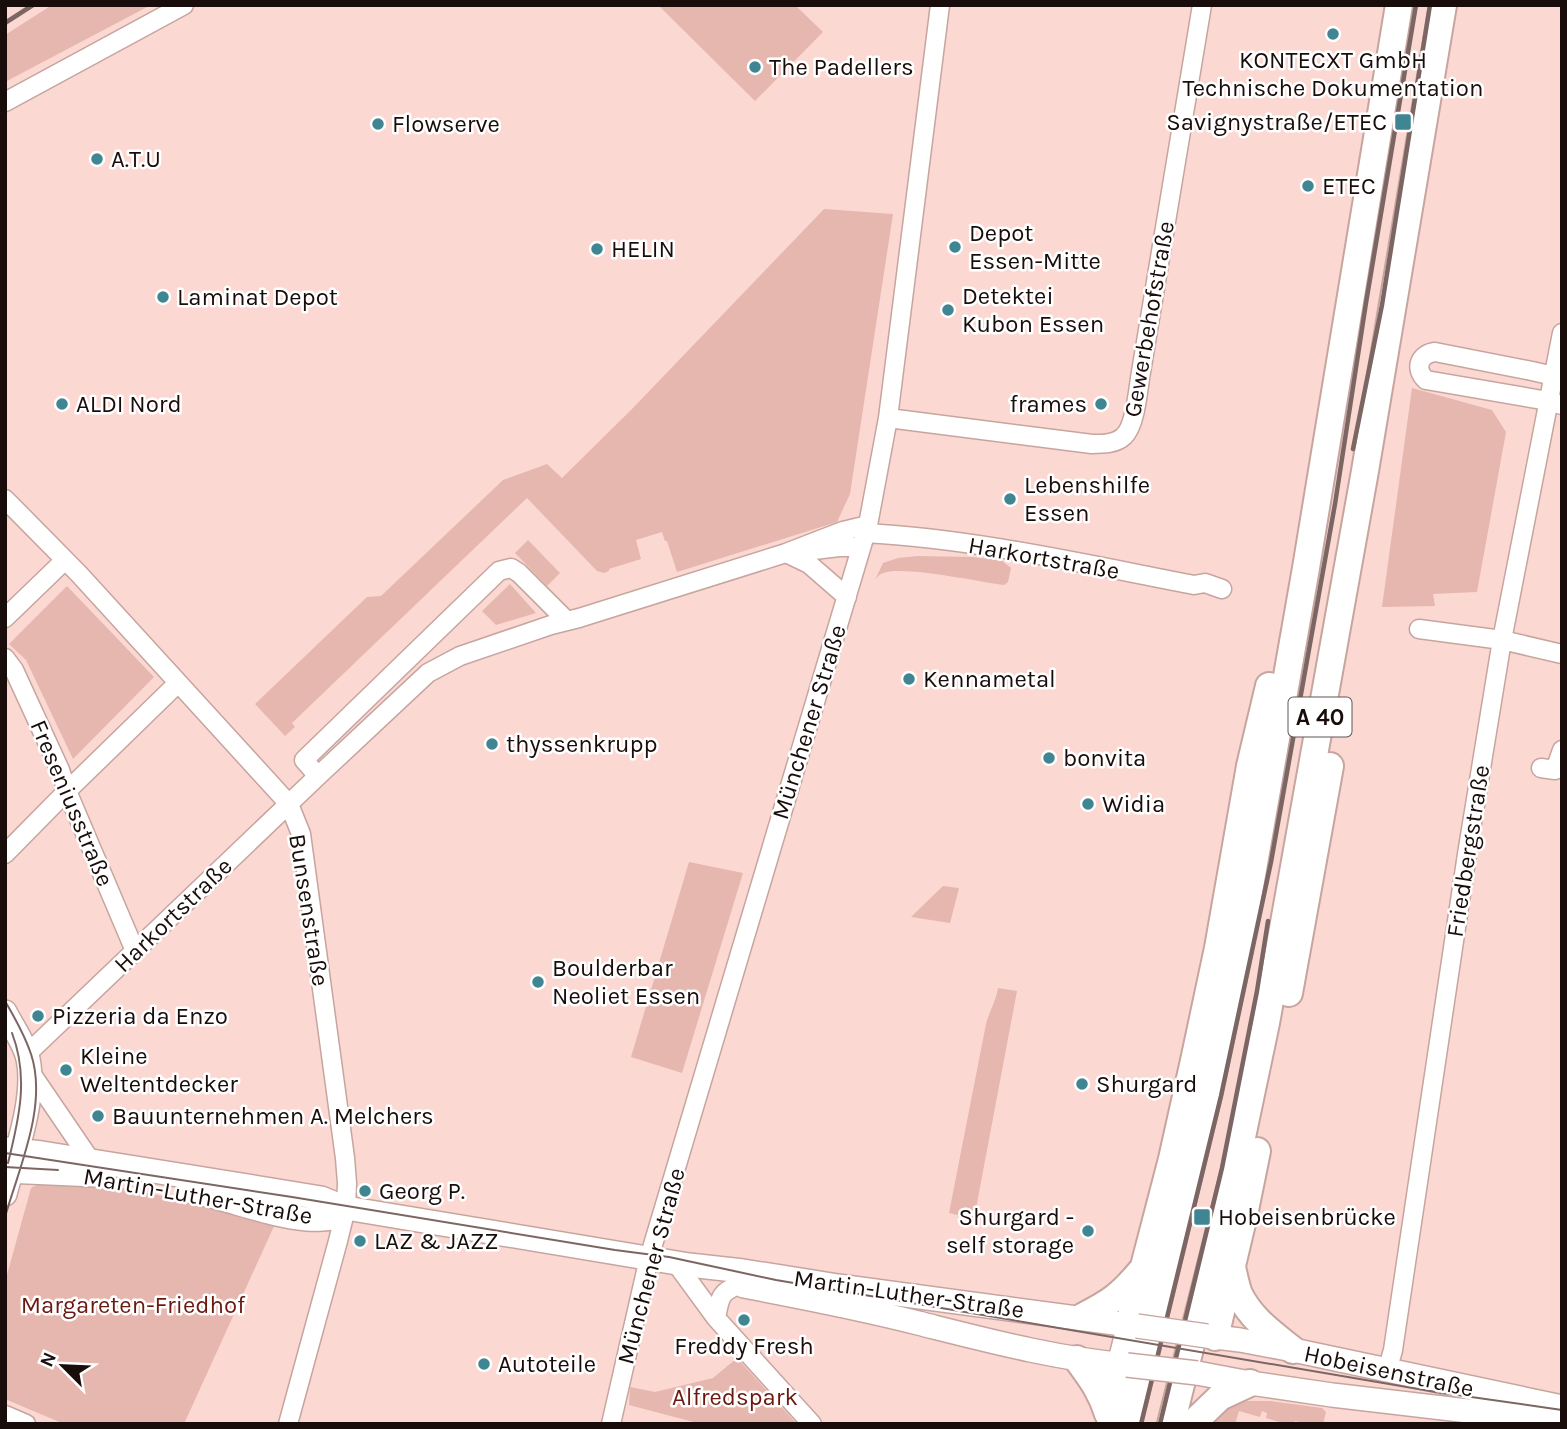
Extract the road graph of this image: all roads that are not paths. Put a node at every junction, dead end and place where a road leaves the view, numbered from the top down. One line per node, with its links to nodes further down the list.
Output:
1 (184, 5): 6 (street)
2 (940, 5): 10 (street, Münchener Straße)
3 (1202, 5): 10 (street, Gewerbehofstraße)
4 (1399, 5): 16 (highway, A 40)
5 (1443, 5): 11 (highway, A 40)
6 (5, 102)
7 (1562, 333): 8 (street, Friedbergstraße)
8 (1557, 377): 9 (street, Friedbergstraße); 9 (street)
9 (1555, 403): 22 (street, Friedbergstraße)
10 (888, 418): 13 (street, Münchener Straße)
11 (1365, 471): 42 (highway); 63 (highway, A 40)
12 (5, 499): 15 (street, Bunsenstraße)
13 (865, 535): 14 (street, Harkortstraße); 17 (street, Harkortstraße); 18 (street, Münchener Straße)
14 (786, 553): 18 (street); 20 (street, Harkortstraße)
15 (65, 560): 19 (street); 25 (street, Bunsenstraße)
16 (1306, 568): 41 (highway); 56 (highway, A 40)
17 (1222, 589)
18 (847, 597): 39 (street, Münchener Straße)
19 (5, 618)
20 (567, 621): 28 (street, Harkortstraße); 28 (street)
21 (1419, 629): 22 (street)
22 (1502, 640): 23 (street); 51 (street, Friedbergstraße)
23 (1562, 654)
24 (5, 658): 29 (street, Freseniusstraße)
25 (178, 683): 29 (street); 30 (street, Bunsenstraße)
26 (1562, 750): 27 (street)
27 (1541, 768)
28 (318, 776): 30 (street, Harkortstraße)
29 (67, 792): 31 (street); 32 (street, Freseniusstraße)
30 (289, 804): 32 (street, Harkortstraße); 38 (street, Bunsenstraße)
31 (5, 855)
32 (135, 951): 34 (street, Harkortstraße)
33 (5, 1012): 34 (main road)
34 (29, 1063): 35 (main road); 36 (street)
35 (10, 1160): 36 (main road, Martin-Luther-Straße); 37 (main road); 38 (main road, Martin-Luther-Straße)
36 (91, 1161): 38 (main road, Martin-Luther-Straße)
37 (5, 1194)
38 (345, 1208): 39 (main road, Martin-Luther-Straße); 60 (street, Bunsenstraße)
39 (649, 1258): 40 (main road, Martin-Luther-Straße); 61 (street, Münchener Straße)
40 (682, 1264): 43 (main road, Martin-Luther-Straße); 44 (main road, Martin-Luther-Straße); 45 (street)
41 (1144, 1267): 44 (highway); 46 (highway)
42 (1232, 1267): 47 (highway); 48 (highway)
43 (739, 1285): 45 (street); 49 (main road, Martin-Luther-Straße)
44 (1082, 1317): 46 (main road, Martin-Luther-Straße)
45 (716, 1318): 62 (street)
46 (1133, 1325): 47 (main road, Martin-Luther-Straße, bridge); 50 (main road)
47 (1211, 1337): 48 (main road, Hobeisenstraße); 52 (main road)
48 (1293, 1350): 51 (main road, Hobeisenstraße)
49 (1077, 1359): 50 (main road, Martin-Luther-Straße); 56 (highway)
50 (1123, 1365): 52 (main road, Martin-Luther-Straße, bridge); 56 (highway)
51 (1388, 1371): 54 (main road, Hobeisenstraße)
52 (1202, 1374): 53 (main road, Hobeisenstraße); 58 (highway)
53 (1250, 1383): 57 (main road, Hobeisenstraße); 58 (highway)
54 (1562, 1407)
55 (5, 1415): 59 (street)
56 (1114, 1421)
57 (1562, 1422)
58 (1193, 1423)
59 (26, 1424)
60 (288, 1424)
61 (611, 1424)
62 (812, 1424)
63 (1171, 1424)

